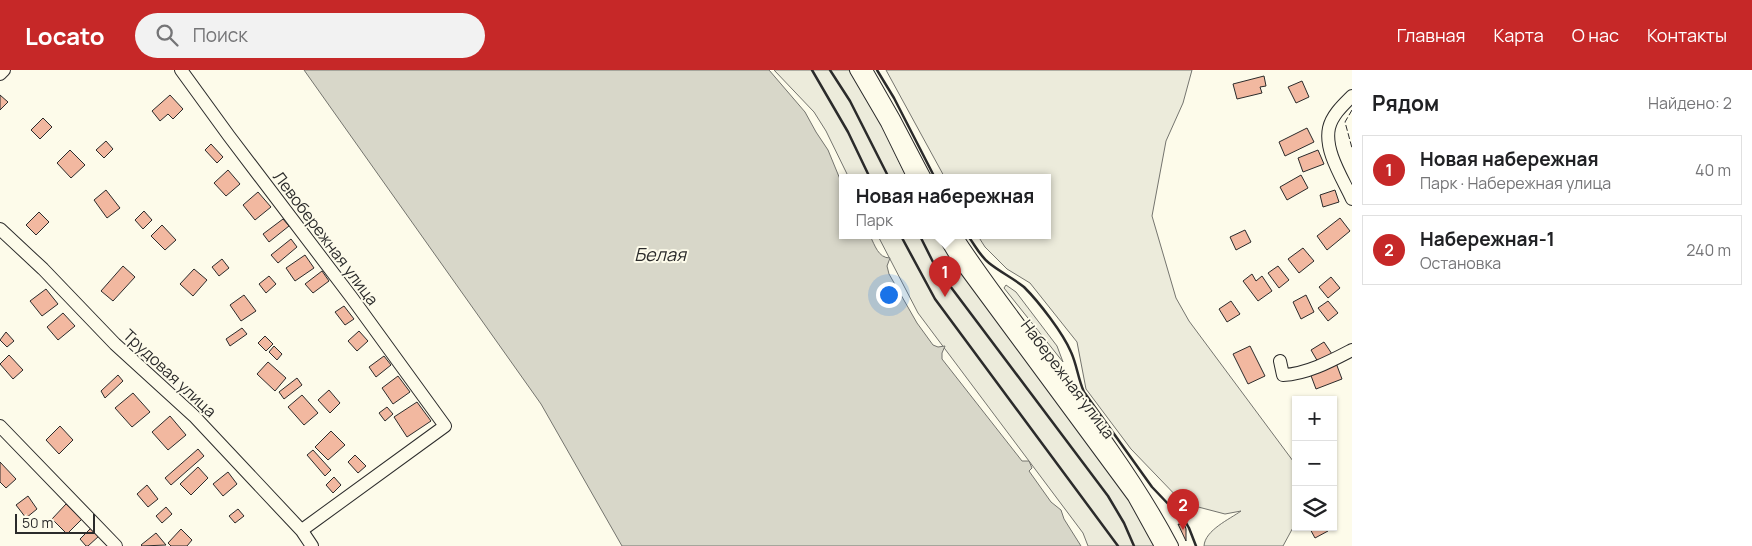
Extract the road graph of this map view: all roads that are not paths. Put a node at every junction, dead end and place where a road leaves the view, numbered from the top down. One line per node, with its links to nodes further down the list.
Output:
1 (4, 70): 5 (street)
2 (181, 70): 16 (street, Левобережная улица)
3 (856, 70): 7 (street)
4 (866, 70): 8 (street)
5 (0, 74)
6 (1352, 96): 9 (street)
7 (912, 174)
8 (923, 174)
9 (1352, 199)
10 (0, 229): 16 (street, Трудовая улица)
11 (946, 239): 19 (street, Набережная улица)
12 (958, 239): 20 (street, Набережная улица)
13 (1352, 350): 14 (street)
14 (1280, 361)
15 (0, 426): 17 (street)
16 (302, 530): 18 (street, Трудовая улица)
17 (116, 546)
18 (312, 546)
19 (1161, 546)
20 (1172, 546)

